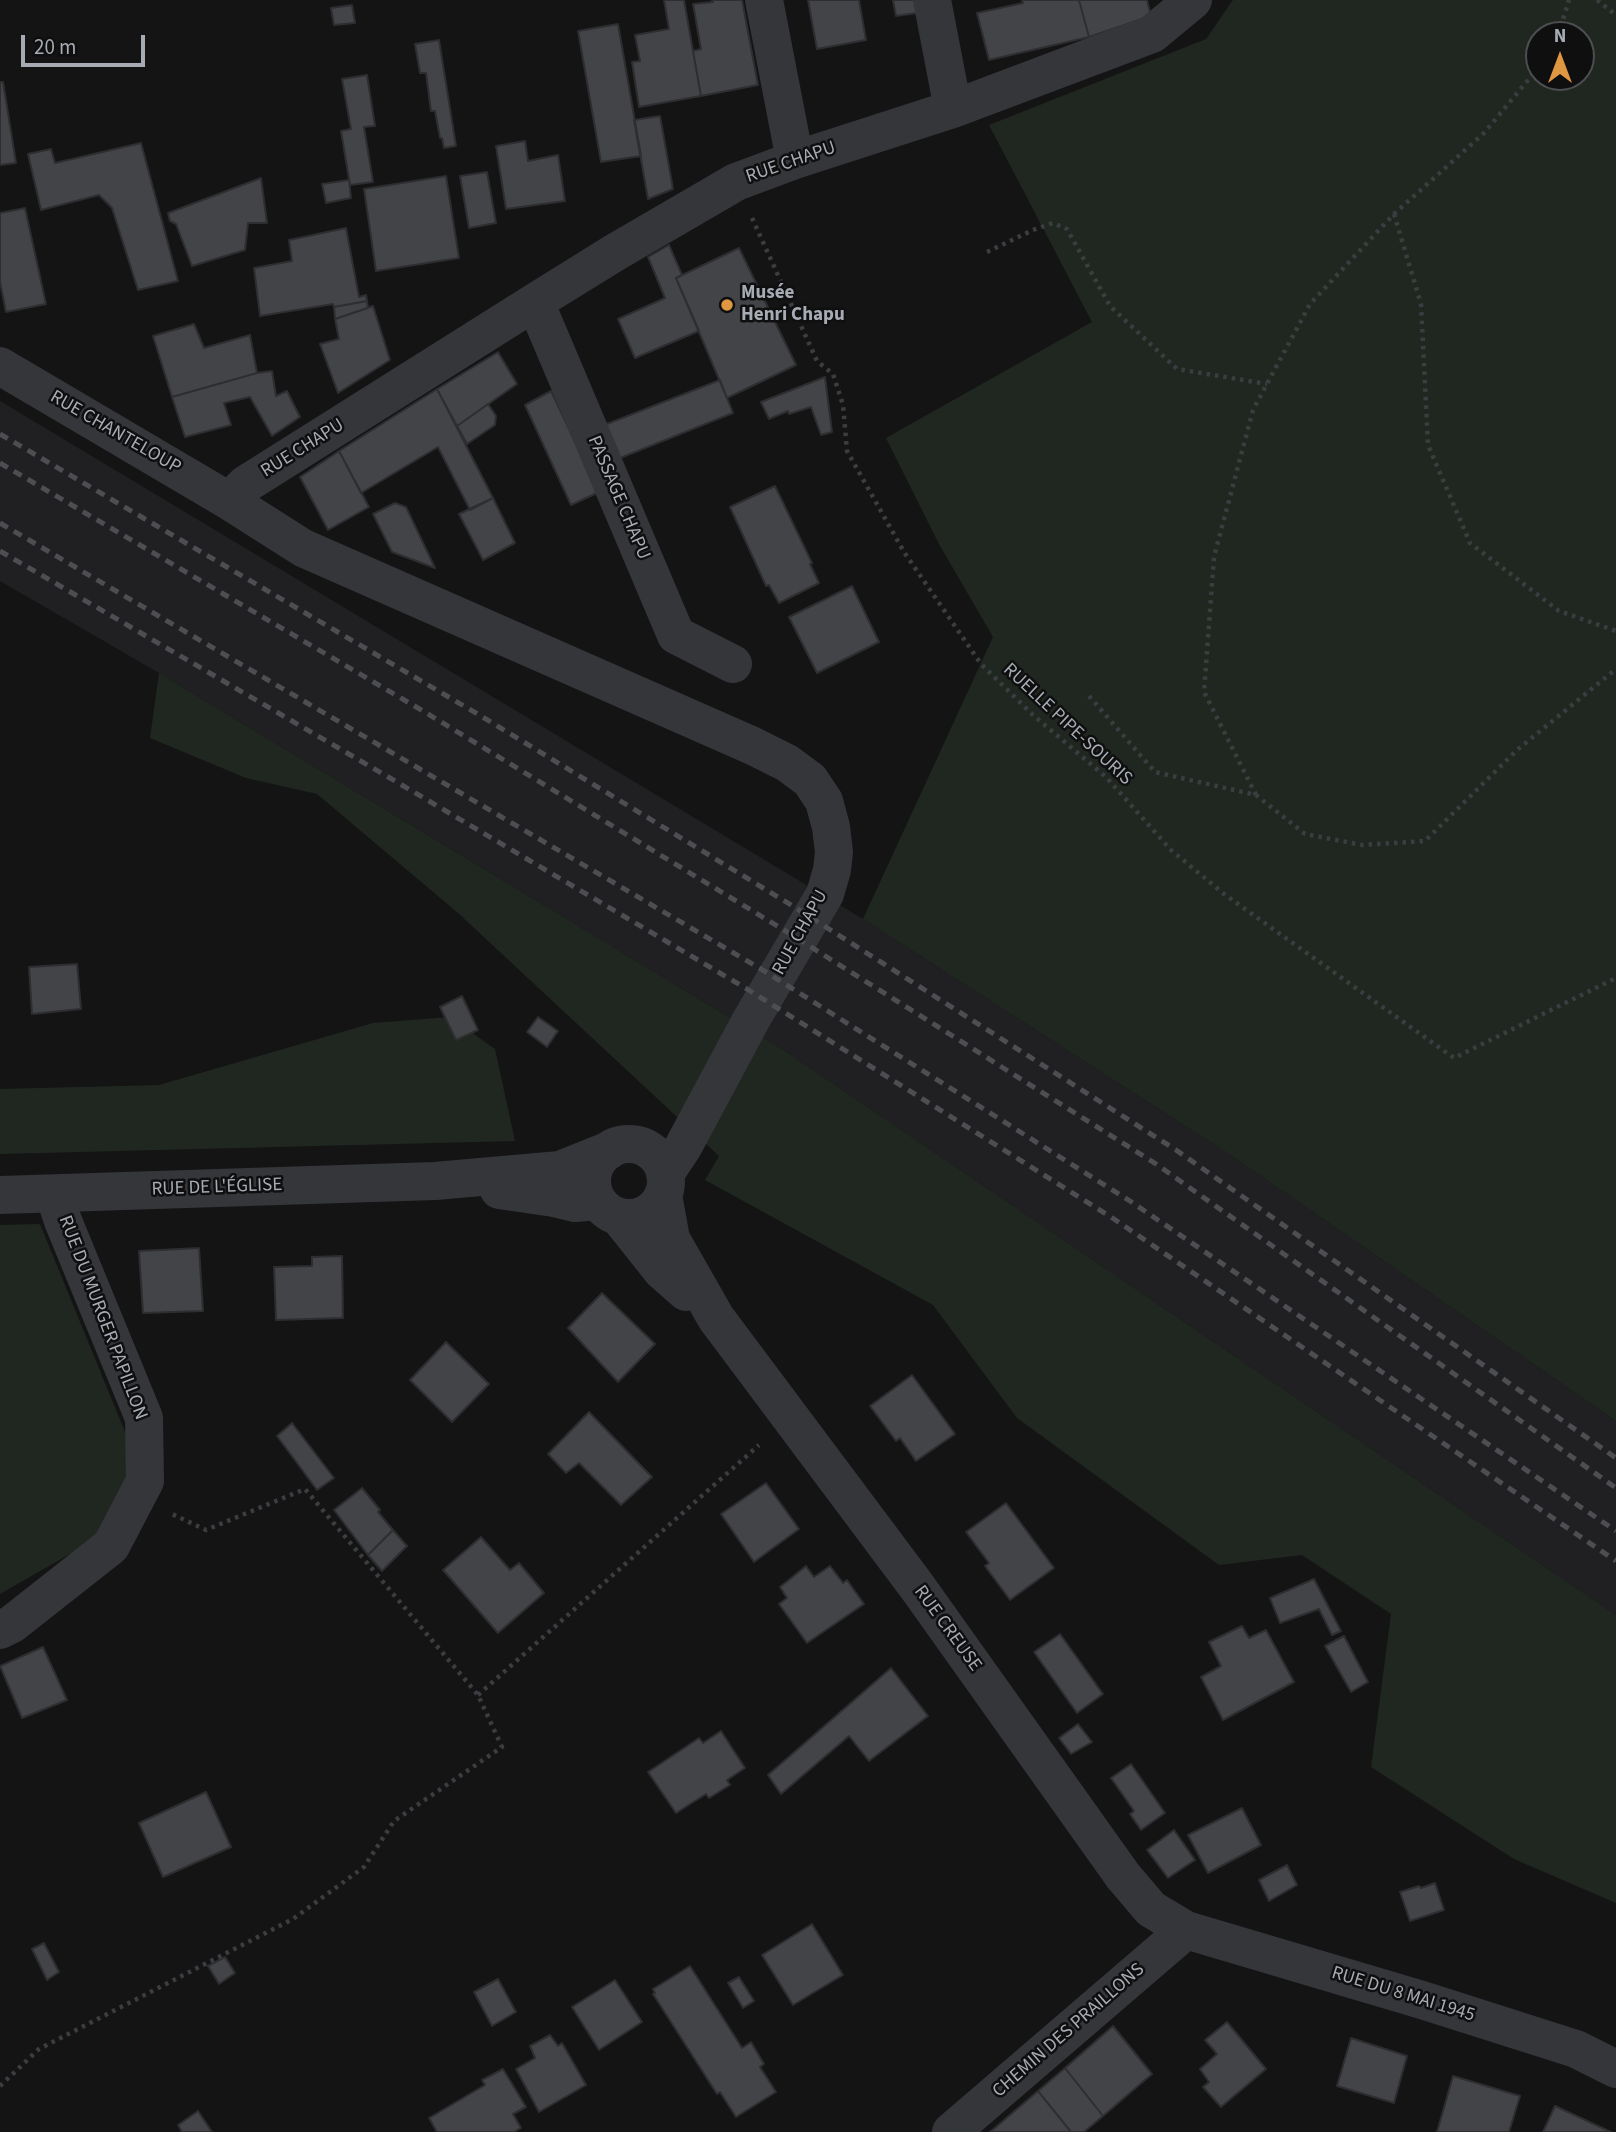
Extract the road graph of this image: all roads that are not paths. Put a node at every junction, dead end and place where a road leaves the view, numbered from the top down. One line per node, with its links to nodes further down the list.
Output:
1 (764, 0): 5 (street)
2 (933, 0): 4 (street)
3 (1193, 0): 4 (street, RUE CHAPU)
4 (953, 109): 5 (street, RUE CHAPU)
5 (802, 168): 6 (street, RUE CHAPU)
6 (535, 302): 8 (street, RUE CHAPU); 9 (street, PASSAGE CHAPU)
7 (3, 360): 8 (street, RUE CHANTELOUP)
8 (229, 500): 10 (street, RUE CHAPU)
9 (733, 664)
10 (751, 1020): 11 (street, RUE CHAPU); 13 (street, RUE CHAPU)
11 (621, 1147): 12 (street, RUE DE L'ÉGLISE); 13 (street); 16 (street)
12 (435, 1181): 14 (street, RUE DE L'ÉGLISE); 16 (street, RUE DE L'ÉGLISE)
13 (664, 1184): 16 (street); 17 (street, RUE CREUSE)
14 (54, 1194): 15 (street, RUE DE L'ÉGLISE); 18 (street, RUE DU MURGER PAPILLON)
15 (0, 1195)
16 (608, 1209): 17 (street, RUE CREUSE)
17 (716, 1318): 19 (street, RUE CREUSE)
18 (0, 1630)
19 (1186, 1930): 20 (street, RUE DU 8 MAI 1945); 21 (street, CHEMIN DES PRAILLONS)
20 (1616, 2069)
21 (951, 2132)

